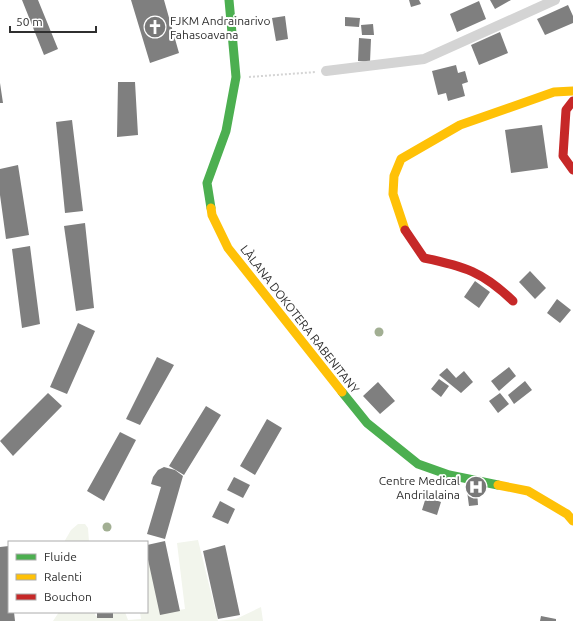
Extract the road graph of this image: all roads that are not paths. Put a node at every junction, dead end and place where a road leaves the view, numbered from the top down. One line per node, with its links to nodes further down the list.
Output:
1 (229, 0): 8 (street, LÀLANA DOKOTERA RABENITANY)
2 (555, 0): 3 (street)
3 (326, 71)
4 (573, 90): 7 (street)
5 (573, 101): 6 (street)
6 (573, 170)
7 (513, 301)
8 (573, 521)

